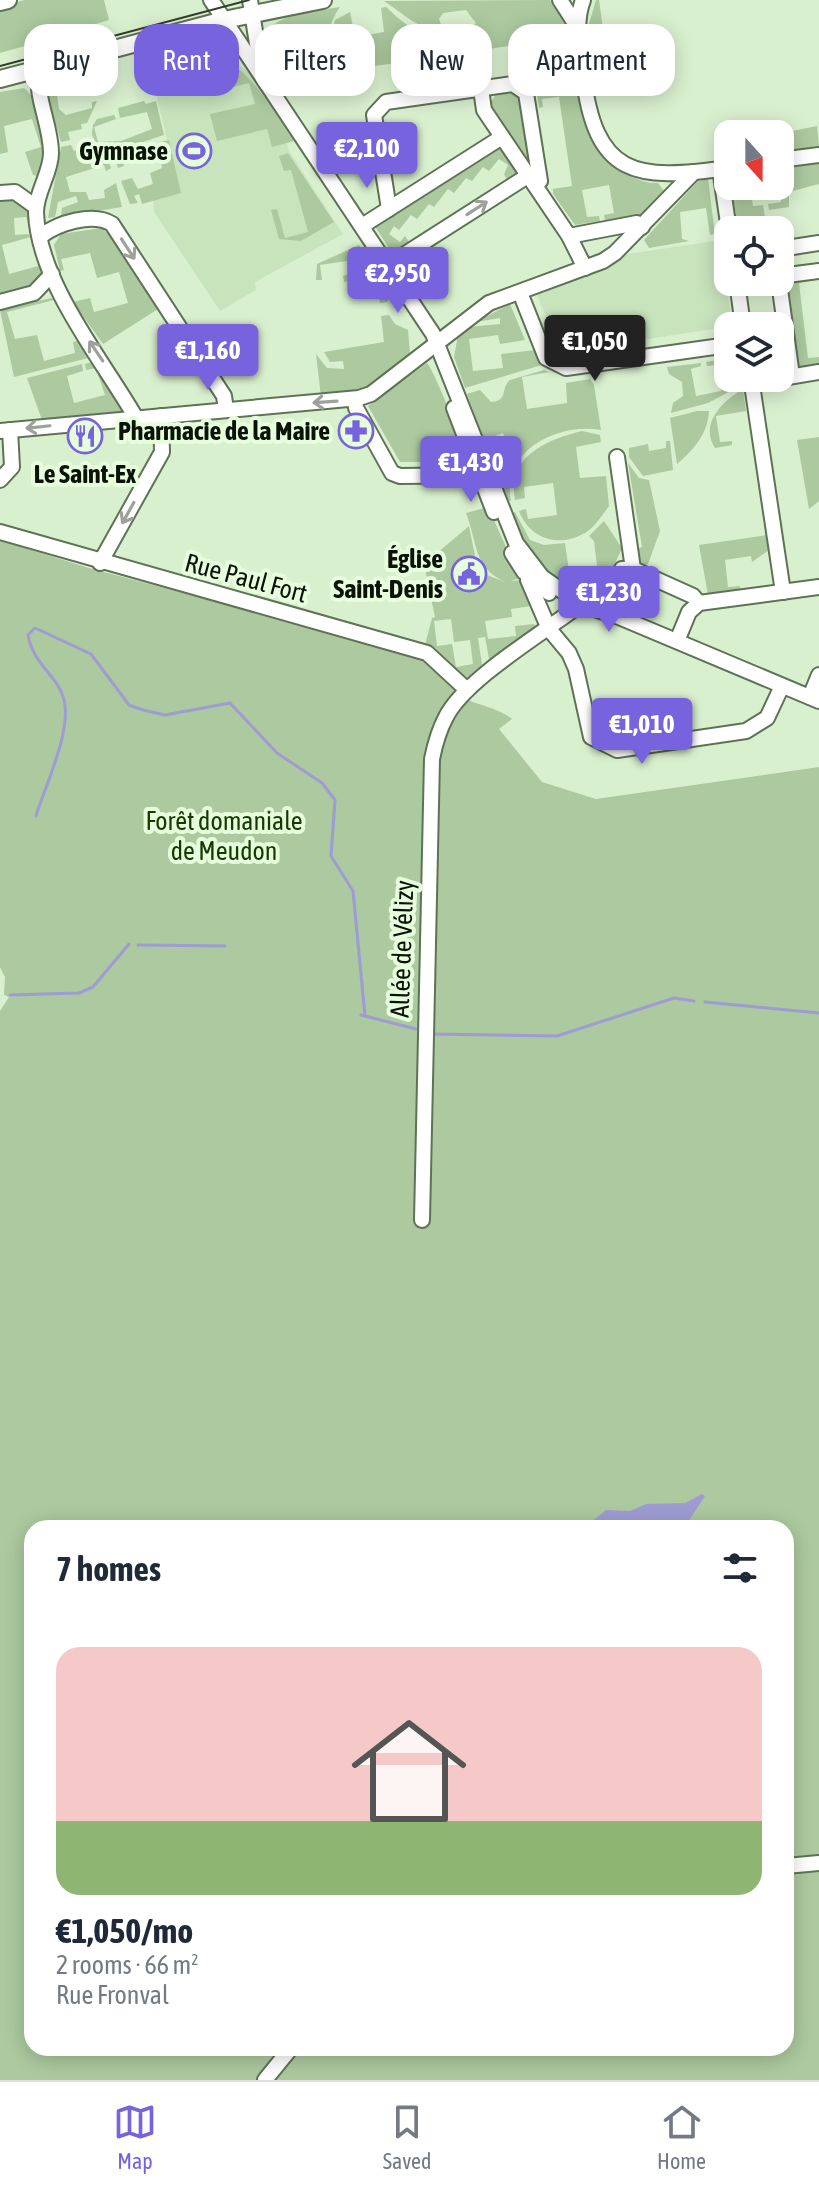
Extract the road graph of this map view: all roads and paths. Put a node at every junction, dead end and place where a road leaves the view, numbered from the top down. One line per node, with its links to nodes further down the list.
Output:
1 (8, 0): 6 (main road)
2 (211, 0): 8 (street)
3 (323, 0): 7 (main road)
4 (560, 0): 9 (street)
5 (583, 0): 10 (street)
6 (0, 2)
7 (252, 8): 8 (main road)
8 (224, 20): 11 (main road); 12 (street)
9 (575, 24)
10 (579, 24)
11 (118, 48)
12 (255, 63)
13 (24, 73): 14 (main road)
14 (0, 79)
15 (492, 87): 27 (street)
16 (38, 96): 30 (street)
17 (277, 96): 32 (street)
18 (430, 96): 31 (street)
19 (482, 96): 21 (street)
20 (587, 96): 26 (street)
21 (502, 137): 27 (street); 31 (street)
22 (819, 155): 23 (street)
23 (794, 158)
24 (714, 169): 25 (street)
25 (694, 172): 26 (street); 28 (street)
26 (653, 174): 28 (street)
27 (532, 180): 35 (street); 38 (street, one-way to 27)
28 (676, 191): 33 (street)
29 (0, 193): 30 (street)
30 (36, 207): 34 (street)
31 (389, 209): 32 (street)
32 (362, 226): 38 (street)
33 (642, 227): 35 (street); 39 (street)
34 (41, 236): 41 (street); 51 (street, one-way to 51)
35 (569, 236): 39 (street)
36 (819, 243): 37 (street)
37 (794, 247)
38 (388, 265): 45 (street)
39 (585, 268): 45 (street)
40 (819, 271): 42 (street)
41 (52, 274): 44 (street); 53 (street, one-way to 41)
42 (794, 276)
43 (523, 300): 46 (street)
44 (0, 302)
45 (438, 342): 50 (street); 56 (street)
46 (714, 347)
47 (819, 372): 48 (street)
48 (794, 376)
49 (753, 392): 64 (street)
50 (355, 400): 51 (street, one-way to 51); 56 (street)
51 (226, 410): 52 (street)
52 (161, 416): 53 (street); 59 (street, one-way to 59)
53 (136, 418): 54 (street, one-way to 54)
54 (5, 430): 57 (street)
55 (617, 457): 60 (street)
56 (485, 475): 61 (street); 66 (street)
57 (0, 480)
58 (0, 532): 59 (street, Rue Paul Fort)
59 (100, 563): 71 (street, Rue Paul Fort)
60 (633, 569): 63 (street); 65 (street)
61 (524, 572): 66 (street); 67 (street)
62 (819, 587): 64 (street)
63 (610, 592)
64 (783, 592): 65 (street)
65 (699, 603): 68 (street)
66 (581, 604): 67 (street, Allée de Vélizy); 68 (street)
67 (549, 629): 70 (street); 71 (street, Allée de Vélizy)
68 (677, 641): 70 (street)
69 (819, 675): 72 (street)
70 (782, 686): 72 (street)
71 (467, 690): 73 (street, Allée de Vélizy)
72 (814, 699)
73 (422, 1220)
74 (819, 1863): 75 (street)
75 (794, 1865)
76 (284, 2056): 77 (street)
77 (265, 2080)

